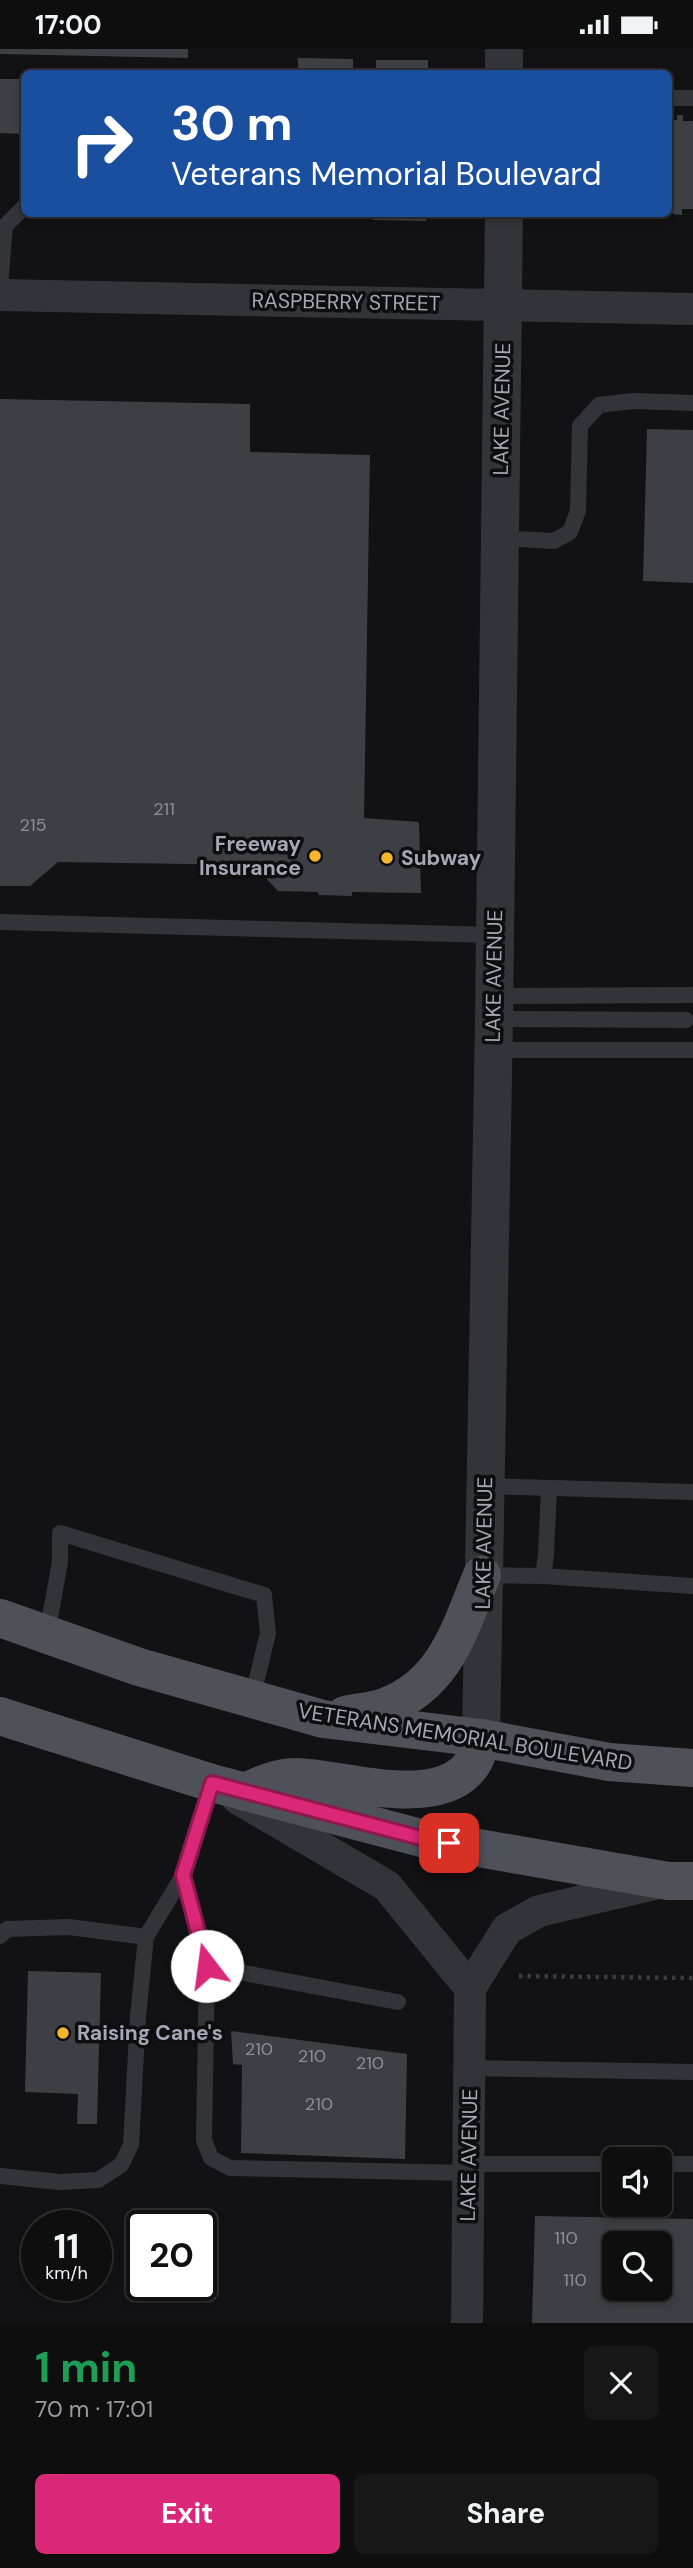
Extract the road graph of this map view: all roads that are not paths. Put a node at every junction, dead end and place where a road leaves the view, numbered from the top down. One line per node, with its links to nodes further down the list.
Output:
1 (504, 49): 2 (street)
2 (504, 70)
3 (672, 98): 4 (lane)
4 (693, 98)
5 (21, 210): 7 (lane)
6 (504, 217): 9 (street, LAKE AVENUE)
7 (0, 286)
8 (0, 295): 9 (street, RASPBERRY STREET)
9 (503, 306): 10 (street, RASPBERRY STREET); 12 (street, LAKE AVENUE)
10 (693, 309)
11 (693, 403): 12 (lane)
12 (500, 538): 14 (street, LAKE AVENUE)
13 (0, 922): 14 (lane)
14 (495, 935): 17 (street, LAKE AVENUE)
15 (693, 995): 17 (lane)
16 (686, 1020): 17 (lane)
17 (493, 1022): 18 (lane); 19 (street, LAKE AVENUE)
18 (693, 1050)
19 (485, 1486): 20 (lane); 22 (street, LAKE AVENUE)
20 (549, 1489): 21 (lane); 23 (lane)
21 (693, 1492)
22 (482, 1575): 23 (lane); 29 (main road); 30 (street, LAKE AVENUE)
23 (543, 1576): 24 (lane)
24 (693, 1586)
25 (0, 1618): 26 (main road, VETERANS MEMORIAL BOULEVARD)
26 (47, 1634): 27 (main road, VETERANS MEMORIAL BOULEVARD); 27 (lane)
27 (251, 1699): 29 (main road, VETERANS MEMORIAL BOULEVARD)
28 (0, 1716): 32 (main road)
29 (323, 1719): 30 (main road, VETERANS MEMORIAL BOULEVARD)
30 (481, 1738): 31 (main road, VETERANS MEMORIAL BOULEVARD); 32 (main road)
31 (693, 1768)
32 (228, 1787): 33 (lane); 34 (main road); 38 (street)
33 (183, 1875): 36 (lane); 37 (lane)
34 (680, 1881): 38 (street)
35 (0, 1935): 36 (lane)
36 (146, 1937): 46 (lane)
37 (207, 1966): 39 (lane); 45 (lane)
38 (470, 1988): 40 (street, LAKE AVENUE)
39 (398, 2002)
40 (469, 2068): 41 (lane); 45 (street, LAKE AVENUE)
41 (693, 2072)
42 (602, 2164): 45 (lane)
43 (672, 2164): 44 (lane)
44 (693, 2164)
45 (468, 2169): 47 (street, LAKE AVENUE)
46 (0, 2176)
47 (467, 2323)

